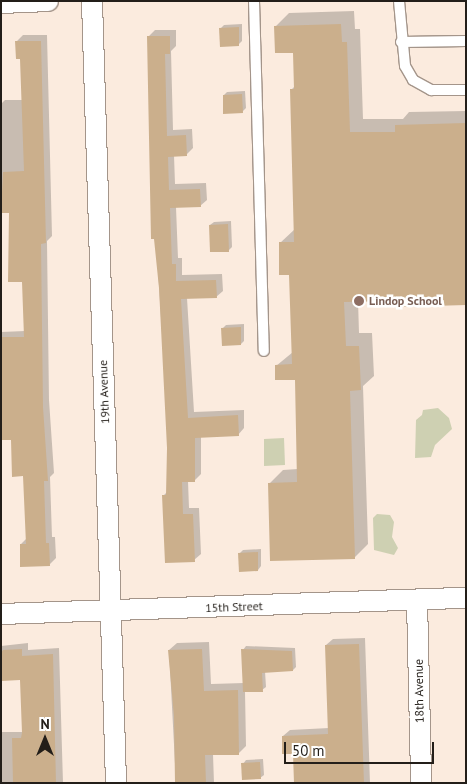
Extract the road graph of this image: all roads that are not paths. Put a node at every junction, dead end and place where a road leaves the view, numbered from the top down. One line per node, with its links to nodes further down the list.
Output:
1 (48, 1): 5 (street)
2 (92, 1): 12 (street, 19th Avenue)
3 (254, 1): 9 (lane)
4 (399, 1): 7 (lane)
5 (1, 3)
6 (466, 41): 7 (lane)
7 (401, 42): 8 (lane)
8 (466, 90)
9 (264, 351)
10 (466, 598): 11 (street, 15th Street)
11 (416, 600): 12 (street, 15th Street); 15 (street, 18th Avenue)
12 (110, 611): 13 (street, 15th Street); 14 (street, 19th Avenue)
13 (1, 614)
14 (116, 783)
15 (421, 783)

